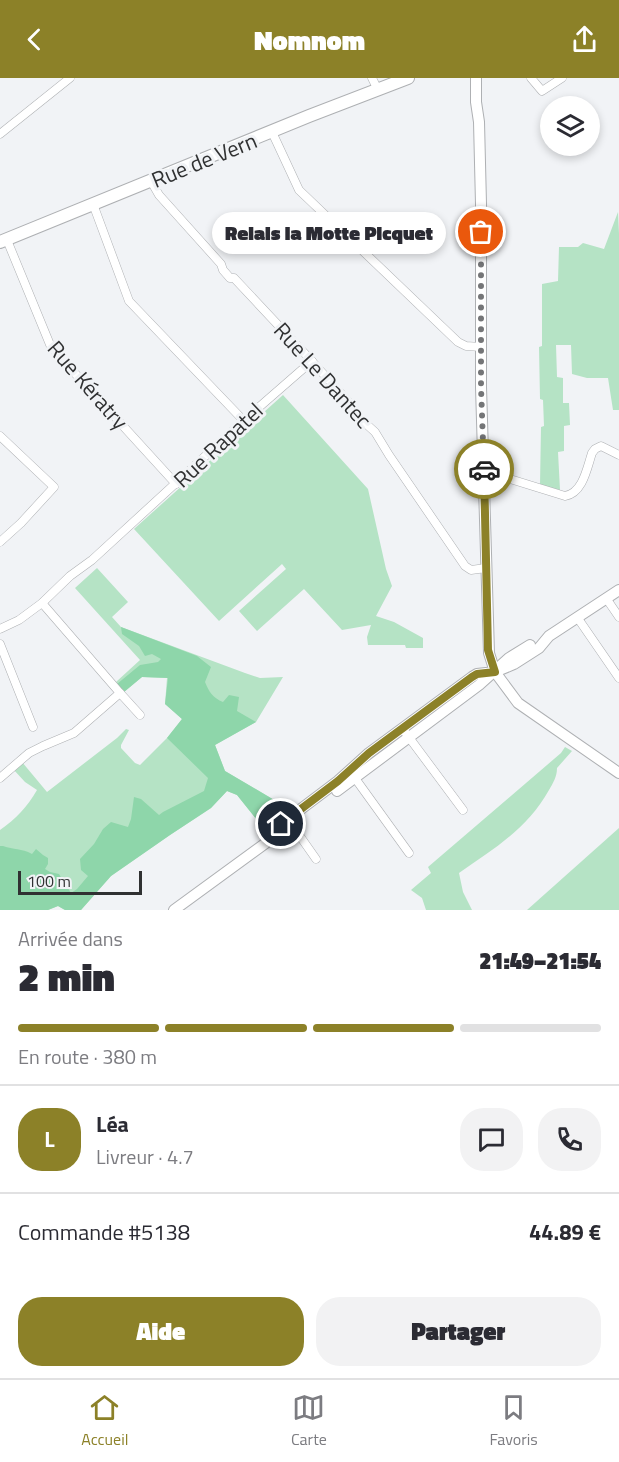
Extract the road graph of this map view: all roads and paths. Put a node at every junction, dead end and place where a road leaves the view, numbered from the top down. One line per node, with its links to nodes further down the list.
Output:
1 (70, 78): 9 (street)
2 (372, 78): 7 (street)
3 (408, 78): 7 (main road, Rue de Vern)
4 (476, 78): 13 (main road)
5 (531, 78): 6 (street)
6 (562, 78)
7 (378, 90): 8 (main road, Rue de Vern)
8 (272, 132): 10 (main road, Rue de Vern); 13 (street)
9 (0, 134)
10 (151, 181): 11 (main road, Rue de Vern); 14 (street, Rue Le Dantec)
11 (93, 204): 12 (main road, Rue de Vern); 15 (street)
12 (4, 241): 19 (street, Rue Kératry)
13 (481, 347): 18 (main road)
14 (312, 361): 15 (street, Rue Rapatel); 21 (street, Rue Le Dantec)
15 (244, 421): 19 (street, Rue Rapatel)
16 (0, 436): 20 (street)
17 (619, 455): 18 (street)
18 (484, 471): 21 (main road)
19 (176, 484): 24 (street, Rue Rapatel)
20 (0, 542)
21 (486, 568): 29 (main road)
22 (619, 590): 23 (main road)
23 (606, 598): 25 (main road); 26 (street)
24 (42, 603): 27 (street, Rue Rapatel); 31 (street)
25 (577, 617): 29 (main road); 30 (street)
26 (619, 617)
27 (0, 629)
28 (0, 644): 33 (street)
29 (495, 672): 34 (main road); 35 (main road)
30 (619, 678)
31 (120, 693): 32 (street); 37 (street)
32 (140, 715)
33 (33, 727)
34 (406, 733): 36 (main road); 38 (street)
35 (619, 773)
36 (352, 774): 39 (main road); 40 (street)
37 (0, 778)
38 (463, 810)
39 (290, 822): 41 (street); 42 (main road); 43 (main road)
40 (409, 853)
41 (316, 859)
42 (165, 910)
43 (174, 910)

